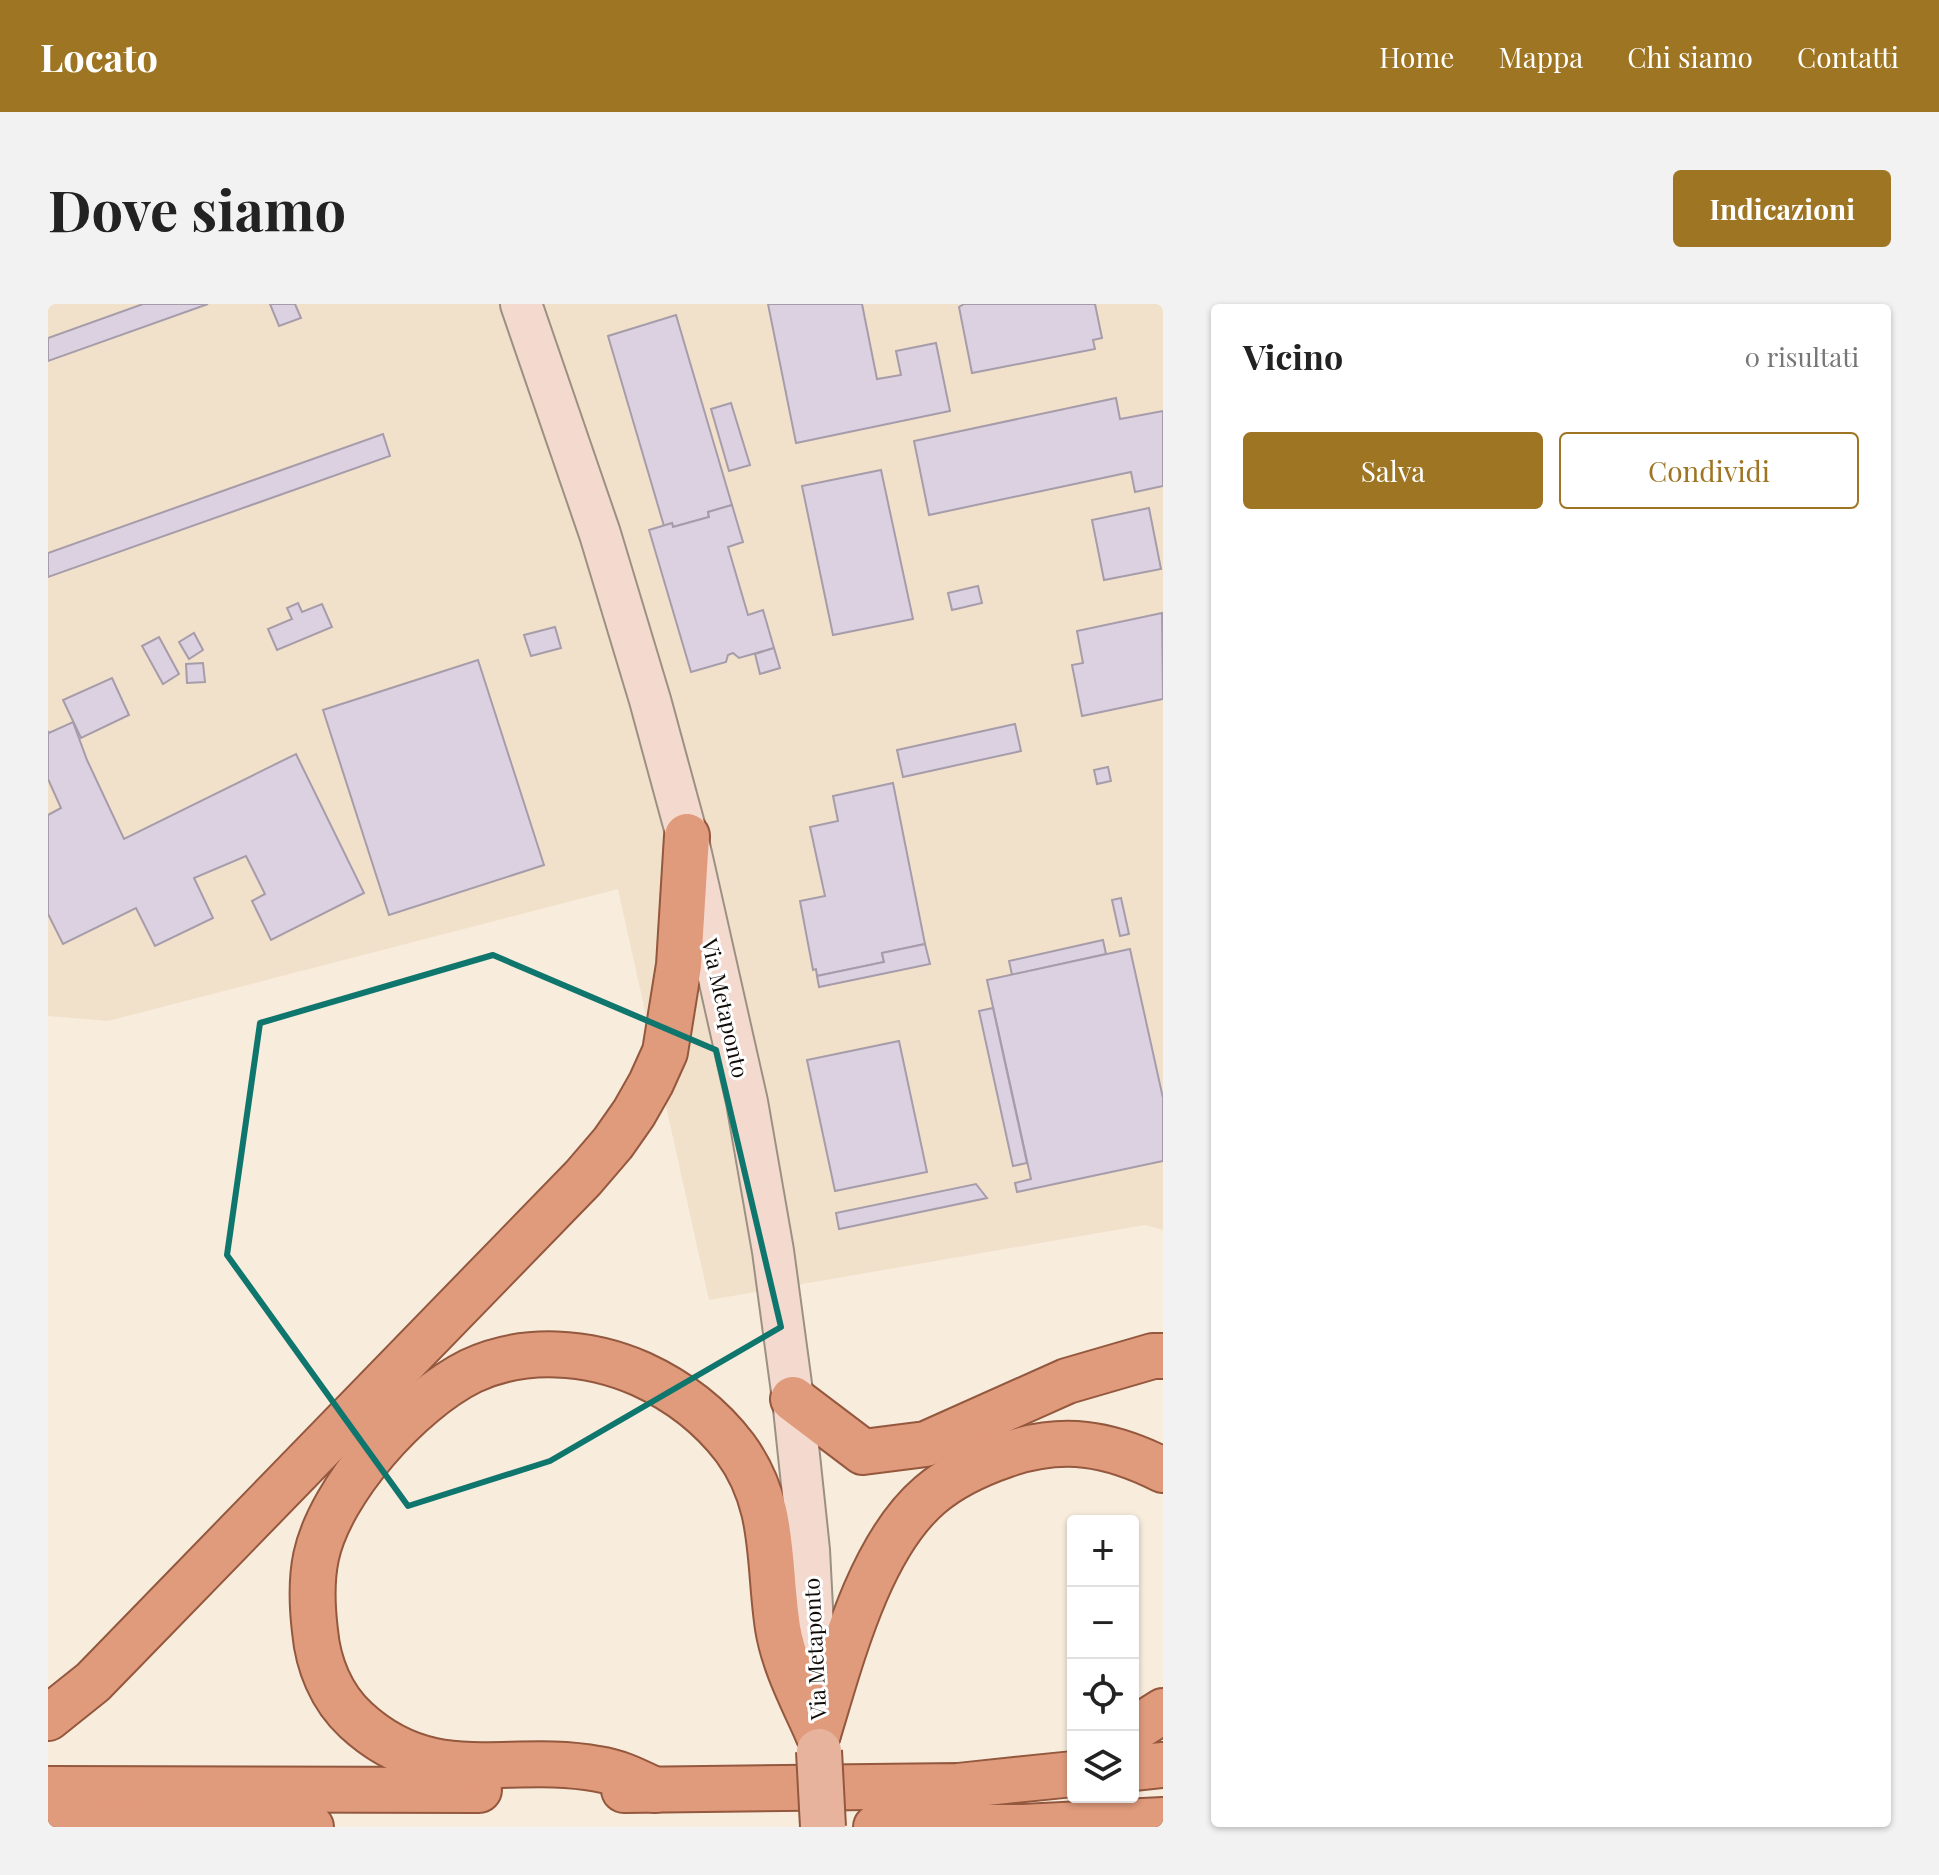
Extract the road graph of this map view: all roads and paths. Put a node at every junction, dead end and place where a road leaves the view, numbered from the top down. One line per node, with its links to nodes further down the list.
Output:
1 (521, 304): 2 (main road, Via Metaponto)
2 (687, 836): 4 (main road, Via Metaponto); 7 (highway)
3 (1163, 1356): 4 (highway)
4 (793, 1399): 9 (main road, Via Metaponto)
5 (1163, 1470): 9 (highway)
6 (1163, 1711): 8 (highway)
7 (48, 1718)
8 (1139, 1726)
9 (819, 1742): 16 (highway); 20 (main road, bridge)
10 (1067, 1754): 14 (highway)
11 (1163, 1765): 12 (highway)
12 (1139, 1767)
13 (1067, 1775): 14 (highway)
14 (958, 1786): 16 (highway)
15 (48, 1789): 16 (highway)
16 (655, 1790)
17 (1163, 1820): 21 (highway)
18 (48, 1825): 19 (highway)
19 (311, 1827)
20 (823, 1827)
21 (876, 1827)

